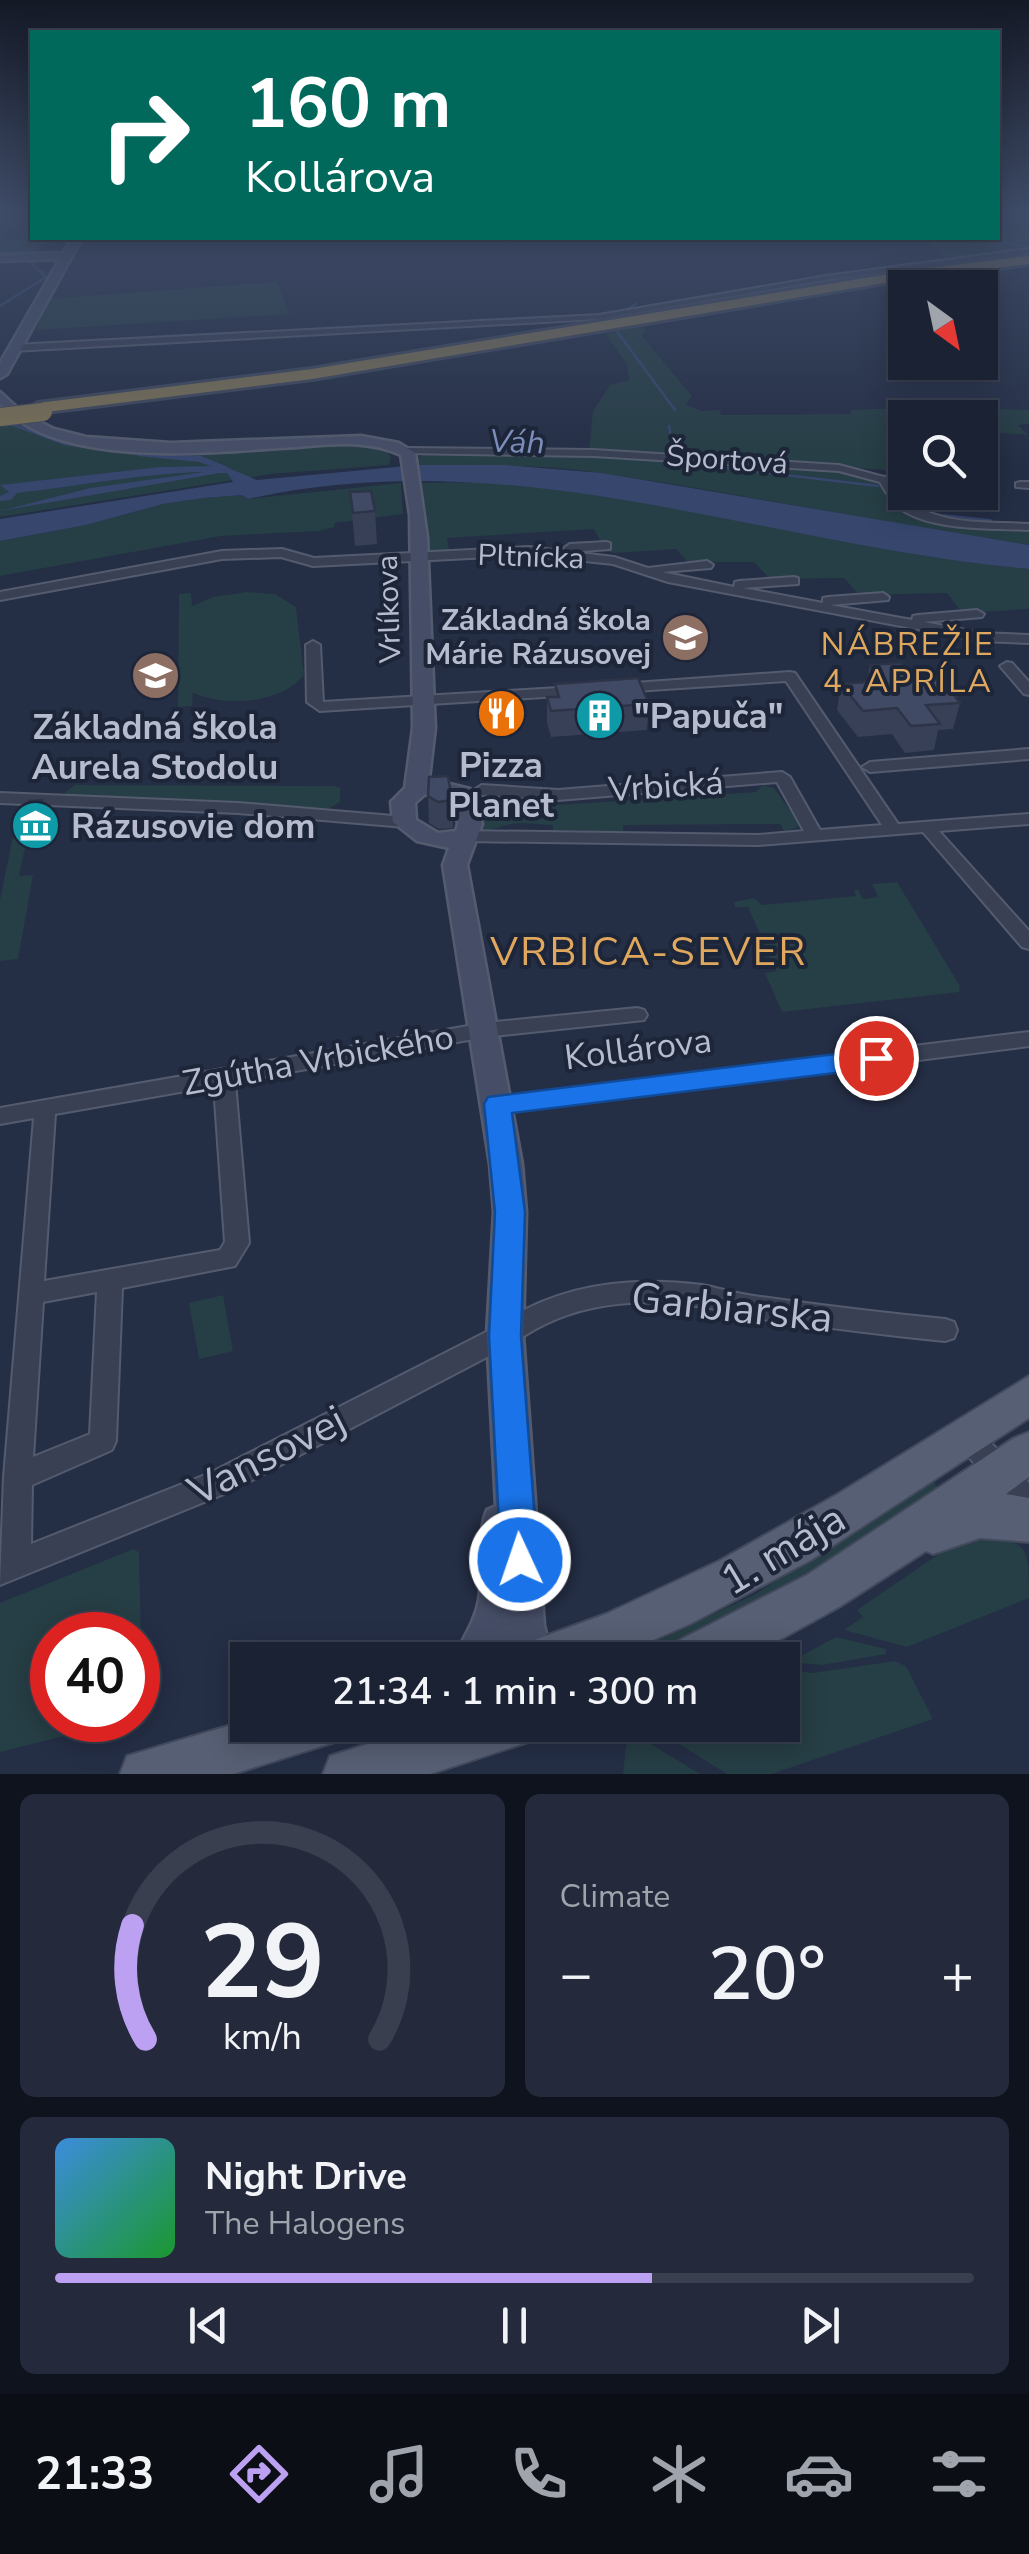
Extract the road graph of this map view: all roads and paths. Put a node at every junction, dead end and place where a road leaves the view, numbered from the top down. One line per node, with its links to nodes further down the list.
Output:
1 (43, 298): 6 (street)
2 (712, 298): 6 (street)
3 (776, 298): 5 (highway)
4 (801, 298): 5 (highway)
5 (613, 326): 9 (highway, bridge)
6 (14, 348): 7 (street)
7 (0, 374)
8 (0, 396): 10 (street)
9 (0, 414)
10 (408, 456): 12 (street, Športová); 16 (street, Vrlíkova)
11 (888, 479): 12 (street)
12 (884, 480): 13 (street)
13 (1029, 527)
14 (606, 546): 15 (street)
15 (529, 551): 16 (street, Pltnícka); 18 (street, Pltnícka)
16 (418, 558): 21 (street, Pltnícka); 32 (street, Vrlíkova)
17 (707, 565): 18 (street, Pltnícka)
18 (643, 570): 20 (street, Pltnícka)
19 (794, 581): 20 (street, Pltnícka)
20 (719, 588): 23 (street, Pltnícka)
21 (0, 596)
22 (883, 597): 23 (street, Pltnícka)
23 (801, 603): 25 (street, Pltnícka)
24 (977, 614): 25 (street, Pltnícka)
25 (901, 622): 26 (street, Pltnícka)
26 (1029, 639)
27 (312, 645): 32 (street)
28 (1007, 666): 31 (street)
29 (604, 689): 40 (street)
30 (585, 691): 32 (street)
31 (1029, 691)
32 (422, 702): 36 (street, Vrlíkova)
33 (1029, 754): 34 (street)
34 (870, 767)
35 (460, 791): 36 (street); 41 (street); 42 (street, Vrbická)
36 (411, 796): 37 (street); 43 (street)
37 (0, 798)
38 (1029, 818): 39 (street, Vrbická)
39 (926, 828): 40 (street, Vrbická); 45 (street)
40 (894, 829): 42 (street, Vrbická)
41 (464, 836): 42 (street, Vrbická); 43 (street); 44 (street)
42 (815, 836)
43 (428, 839): 44 (street)
44 (455, 865): 47 (street)
45 (1029, 942)
46 (637, 1014): 47 (street, Zgútha Vrbického)
47 (485, 1030): 49 (street, Zgútha Vrbického); 50 (street)
48 (1029, 1039): 50 (street, Kollárova)
49 (224, 1076): 51 (street, Zgútha Vrbického); 53 (street)
50 (498, 1104): 55 (street)
51 (45, 1108): 52 (street, Zgútha Vrbického); 54 (street)
52 (0, 1116)
53 (110, 1280): 54 (street); 61 (street)
54 (34, 1293): 61 (street)
55 (514, 1327): 56 (street, Garbiarska); 59 (street); 64 (street, Vansovej)
56 (944, 1330)
57 (1029, 1395): 58 (main road)
58 (967, 1436): 60 (street, 1. mája); 67 (main road, 1. mája)
59 (514, 1462): 65 (street); 66 (street)
60 (1020, 1476): 63 (main road, 1. mája)
61 (18, 1477): 64 (street)
62 (1029, 1520): 63 (main road)
63 (898, 1542): 68 (main road, 1. mája)
64 (9, 1568)
65 (486, 1642)
66 (526, 1642)
67 (599, 1642)
68 (728, 1642)
69 (258, 1742): 71 (main road)
70 (454, 1742): 72 (main road)
71 (144, 1774)
72 (348, 1774)

